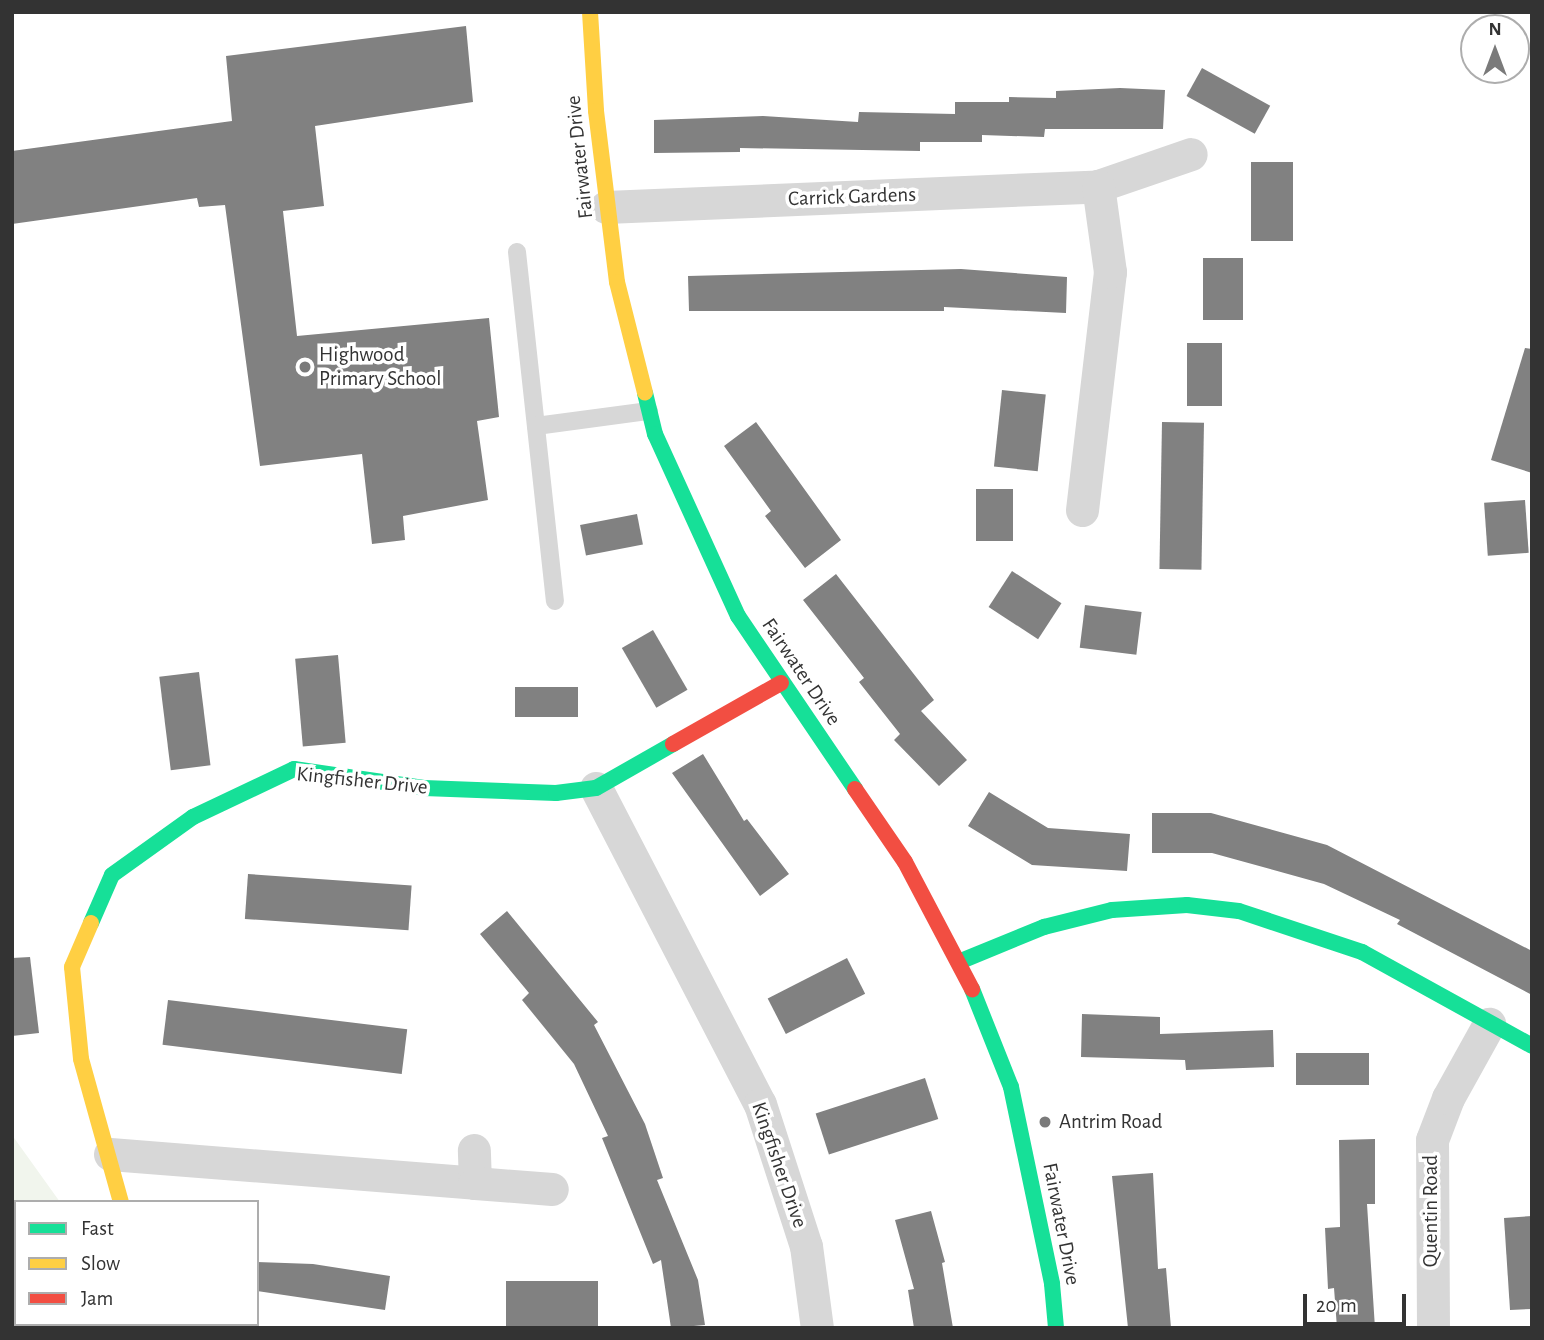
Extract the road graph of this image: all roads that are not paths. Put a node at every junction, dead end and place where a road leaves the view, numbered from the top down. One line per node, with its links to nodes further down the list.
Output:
1 (590, 12): 4 (street, Fairwater Drive)
2 (1191, 154): 3 (street, Carrick Gardens)
3 (1098, 186): 4 (street, Carrick Gardens); 8 (street)
4 (606, 207): 6 (street, Fairwater Drive)
5 (517, 252): 7 (lane)
6 (649, 411): 7 (lane); 10 (street, Fairwater Drive)
7 (536, 426): 9 (lane)
8 (1082, 510)
9 (555, 601)
10 (780, 683): 11 (street, Kingfisher Drive); 12 (street, Fairwater Drive)
11 (596, 788): 16 (street, Kingfisher Drive); 20 (street, Kingfisher Drive)
12 (961, 961): 13 (street); 21 (street, Fairwater Drive)
13 (1489, 1024): 14 (street); 22 (street, Quentin Road)
14 (1532, 1045)
15 (474, 1150): 17 (street)
16 (110, 1154): 17 (street); 19 (street, Kingfisher Drive)
17 (475, 1183): 18 (street)
18 (552, 1189)
19 (121, 1200)
20 (817, 1328)
21 (1056, 1328)
22 (1433, 1328)

